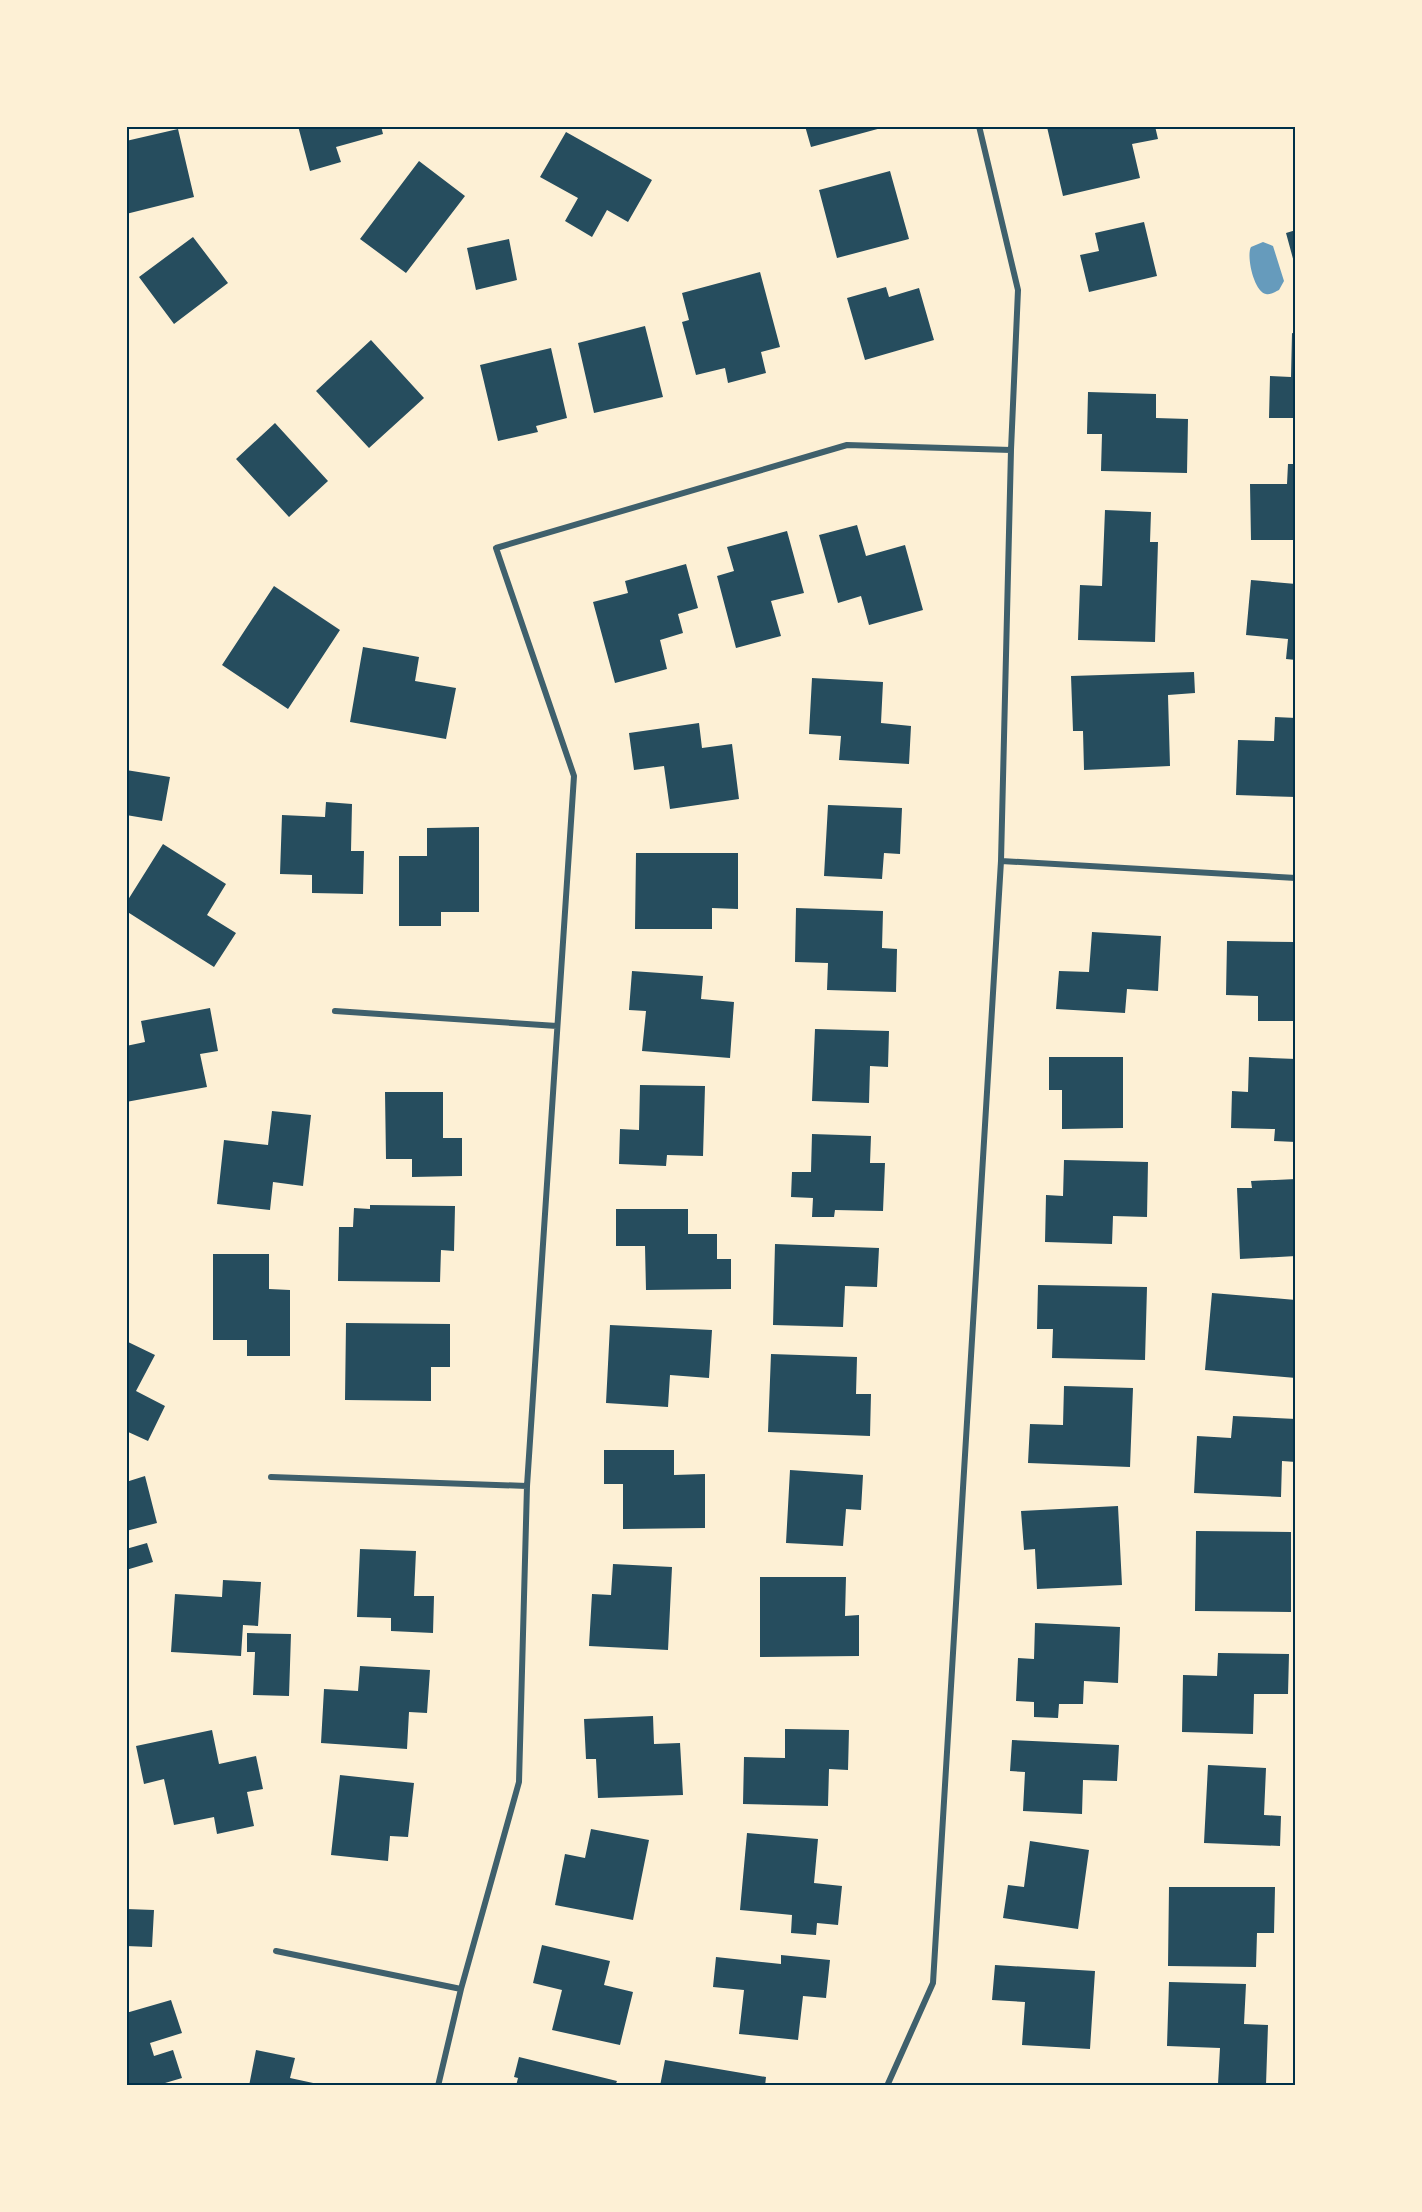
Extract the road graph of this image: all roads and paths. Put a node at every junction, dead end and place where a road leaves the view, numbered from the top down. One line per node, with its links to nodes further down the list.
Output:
1 (979, 126): 2 (street)
2 (1011, 450): 3 (street); 6 (street)
3 (1001, 861): 4 (street); 12 (street)
4 (1296, 878)
5 (335, 1011): 6 (street)
6 (556, 1026): 8 (street)
7 (271, 1477): 8 (street)
8 (527, 1486): 10 (street)
9 (276, 1952): 10 (street)
10 (461, 1989): 11 (street)
11 (438, 2086)
12 (887, 2086)

